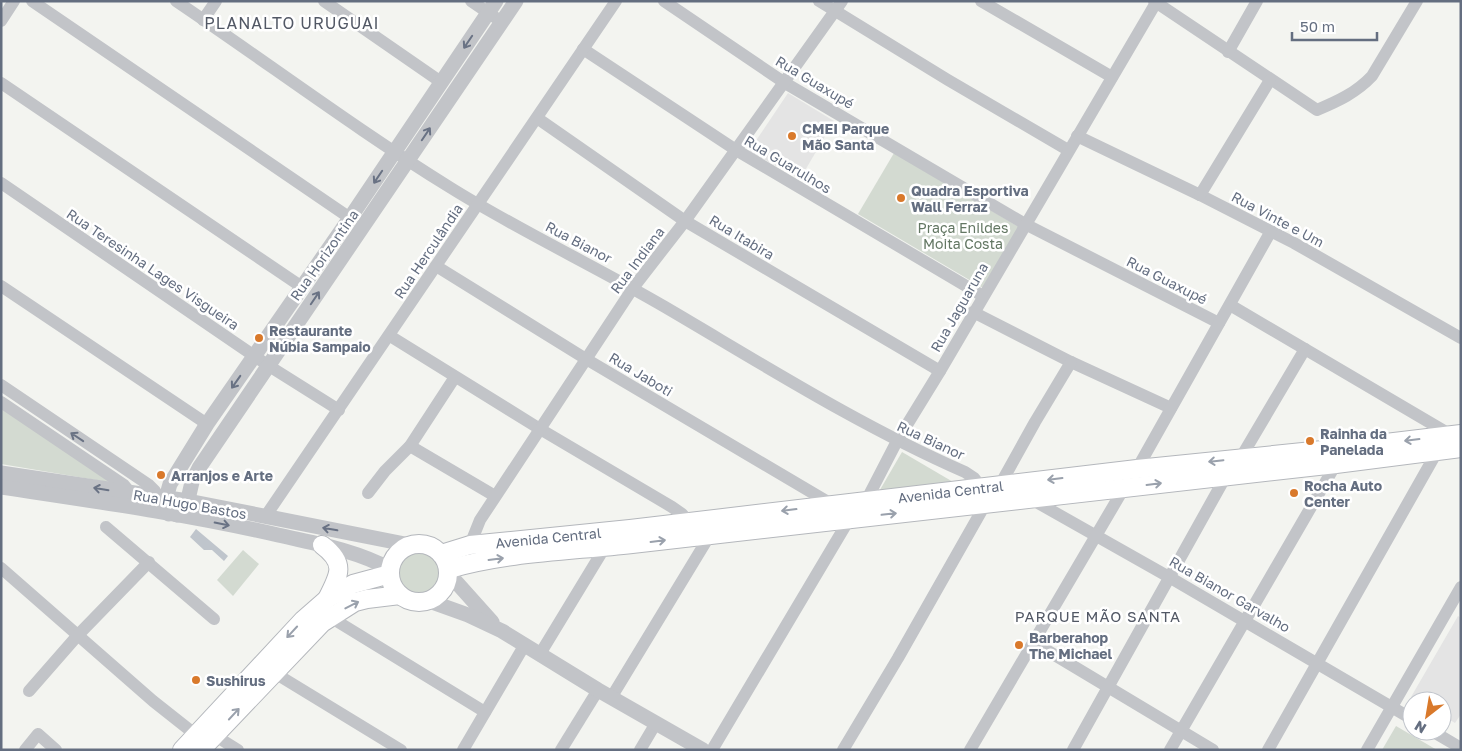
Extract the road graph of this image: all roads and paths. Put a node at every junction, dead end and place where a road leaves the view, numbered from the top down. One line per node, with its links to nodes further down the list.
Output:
1 (14, 1): 18 (street)
2 (32, 1): 36 (street)
3 (176, 1): 17 (street, Rua Bianor)
4 (216, 1): 17 (street)
5 (324, 1): 24 (street)
6 (471, 1): 16 (street)
7 (516, 1): 19 (street, Rua Horizontina)
8 (616, 1): 20 (street, Rua Herculândia)
9 (664, 1): 26 (street, Rua Guaxupé)
10 (820, 1): 15 (street)
11 (981, 1): 22 (street)
12 (1258, 1): 21 (street)
13 (1418, 1): 23 (street)
14 (1156, 2): 21 (street); 22 (street, Rua Jaguaruna)
15 (838, 6): 26 (street, Rua Indiana); 30 (street)
16 (492, 7): 19 (street); 24 (street, Rua Horizontina, one-way to 24)
17 (204, 20): 31 (street, Rua Bianor)
18 (1, 21)
19 (502, 22): 32 (street, Rua Horizontina, one-way to 19)
20 (583, 49): 27 (street, Rua Herculândia); 29 (street, Rua Guarulhos)
21 (1228, 52): 23 (street)
22 (1112, 77): 28 (street, Rua Jaguaruna)
23 (1270, 80): 34 (street)
24 (441, 82): 31 (street, Rua Horizontina)
25 (1, 83): 42 (street)
26 (785, 83): 29 (street, Rua Indiana); 38 (street, Rua Guaxupé)
27 (537, 118): 35 (street, Rua Herculândia); 37 (street, Rua Itabira)
28 (1077, 136): 30 (street, Rua Jaguaruna); 34 (street, Rua Vinte e Um)
29 (736, 150): 37 (street, Rua Indiana); 44 (street, Rua Guarulhos)
30 (1068, 150): 38 (street, Rua Jaguaruna)
31 (395, 152): 32 (street, Rua Bianor); 36 (street, Rua Horizontina, one-way to 36)
32 (408, 160): 35 (street, Rua Bianor); 54 (street, Rua Horizontina, one-way to 32)
33 (1, 183): 51 (street, Rua Teresinha Lages Visgueira)
34 (1200, 195): 39 (street, Rua Vinte e Um)
35 (478, 204): 40 (street, Rua Herculândia); 43 (street, Rua Bianor)
36 (350, 218): 42 (street, Rua Horizontina)
37 (685, 221): 43 (street, Rua Indiana); 55 (street, Rua Itabira)
38 (1025, 224): 44 (street, Rua Jaguaruna); 47 (street, Rua Guaxupé)
39 (1271, 231): 45 (street); 49 (street, Rua Vinte e Um)
40 (436, 266): 48 (street, Rua Herculândia); 52 (street, Rua Jaboti)
41 (1, 286): 61 (street)
42 (302, 287): 51 (street, Rua Horizontina)
43 (634, 288): 52 (street, Rua Indiana); 64 (street, Rua Bianor)
44 (983, 296): 46 (street, Rua Jaguaruna)
45 (1230, 304): 47 (street); 50 (street)
46 (974, 312): 53 (street); 55 (street, Rua Jaguaruna)
47 (1219, 323): 59 (street)
48 (390, 336): 56 (street); 60 (street, Rua Herculândia)
49 (1461, 338)
50 (1305, 349): 63 (street); 68 (street)
51 (254, 356): 54 (street, Rua Teresinha Lages Visgueira); 61 (street, Rua Horizontina, one-way to 61)
52 (586, 359): 62 (street, Rua Indiana); 84 (street, Rua Jaboti)
53 (1071, 362): 59 (street); 73 (street)
54 (269, 366): 60 (street, Rua Teresinha Lages Visgueira); 82 (street, Rua Horizontina)
55 (940, 371): 64 (street, Rua Jaguaruna)
56 (455, 377): 62 (street); 65 (street)
57 (1, 385): 80 (street, one-way to 57)
58 (1, 402): 77 (street)
59 (1171, 408): 70 (street)
60 (339, 410): 87 (street, Rua Herculândia)
61 (207, 424): 80 (street, Rua Horizontina)
62 (540, 429): 79 (street, Rua Indiana); 89 (street)
63 (1457, 439): 66 (main road, Avenida Central); 67 (main road, Avenida Central, one-way to 67)
64 (897, 441): 78 (street, Rua Bianor); 83 (street, Rua Jaguaruna)
65 (410, 446): 76 (street); 79 (street)
66 (1438, 450): 67 (main road, Avenida Central); 115 (street)
67 (1380, 451): 68 (main road, Avenida Central); 69 (main road, Avenida Central)
68 (1240, 459): 70 (main road, Avenida Central, one-way to 70)
69 (1336, 464): 72 (main road, Avenida Central); 109 (street)
70 (1137, 469): 73 (main road, Avenida Central, one-way to 73)
71 (1, 473): 77 (street, Rua Hugo Bastos, one-way to 71)
72 (1226, 476): 75 (main road, Avenida Central, one-way to 72); 102 (street)
73 (1000, 485): 78 (main road, Avenida Central)
74 (1, 487): 85 (street)
75 (1124, 488): 81 (main road, Avenida Central); 93 (street)
76 (368, 493)
77 (132, 494): 80 (street, Rua Hugo Bastos); 85 (street)
78 (983, 495): 81 (main road, Avenida Central); 83 (main road, Avenida Central); 88 (main road, Avenida Central, one-way to 78); 140 (street)
79 (495, 496): 96 (street, Rua Indiana)
80 (162, 498): 82 (street, Rua Hugo Bastos); 85 (street); 86 (street)
81 (1030, 499): 93 (street, Rua Bianor Garvalho)
82 (188, 501): 86 (street); 87 (street, Rua Hugo Bastos)
83 (866, 501): 84 (main road, Avenida Central)
84 (833, 505): 89 (main road, Avenida Central, one-way to 89)
85 (146, 510): 86 (street)
86 (173, 514): 94 (street, one-way to 94)
87 (265, 517): 95 (street, Rua Hugo Bastos, one-way to 87)
88 (850, 518): 91 (main road, Avenida Central); 139 (street)
89 (688, 521): 92 (main road, Avenida Central)
90 (106, 527): 98 (street)
91 (710, 535): 92 (main road, Avenida Central, one-way to 91); 120 (street)
92 (631, 536): 96 (main road, Avenida Central); 97 (main road, Avenida Central)
93 (1096, 537): 102 (street, Rua Bianor Garvalho); 112 (street)
94 (322, 545): 101 (street); 105 (main road)
95 (410, 545): 99 (main road); 101 (main road)
96 (470, 545): 99 (main road, Avenida Central)
97 (605, 547): 99 (main road, Avenida Central, one-way to 97); 114 (street)
98 (149, 562): 108 (street); 111 (street)
99 (446, 565): 106 (main road); 110 (street)
100 (1, 568): 111 (street)
101 (390, 571): 104 (main road); 105 (main road)
102 (1169, 577): 109 (street, Rua Bianor Garvalho); 117 (street)
103 (1461, 587): 121 (street)
104 (400, 595): 106 (main road); 107 (main road, one-way to 104)
105 (327, 599): 128 (main road, one-way to 128)
106 (429, 601): 110 (street)
107 (330, 617): 116 (main road); 122 (street)
108 (214, 620)
109 (1246, 621): 115 (street, Rua Bianor Garvalho); 125 (street)
110 (502, 631): 113 (street)
111 (78, 635): 119 (street); 128 (street)
112 (1033, 642): 117 (street); 141 (street)
113 (524, 646): 114 (street); 122 (street)
114 (540, 654): 118 (street)
115 (1318, 663): 121 (street, Rua Bianor Garvalho); 145 (street)
116 (273, 672): 126 (main road, one-way to 116); 134 (street)
117 (1109, 687): 125 (street); 142 (street)
118 (598, 690): 120 (street); 136 (street)
119 (29, 691)
120 (611, 698): 124 (street)
121 (1392, 707): 123 (street, Rua Bianor Garvalho); 146 (street)
122 (485, 712): 135 (street)
123 (1402, 713)
124 (656, 723): 137 (street); 138 (street)
125 (1181, 731): 143 (street); 144 (street)
126 (214, 735): 128 (main road); 133 (street)
127 (1449, 741): 129 (street)
128 (198, 742): 132 (main road)
129 (1461, 748)
130 (25, 750): 131 (street)
131 (56, 750)
132 (182, 750)
133 (238, 750)
134 (401, 750)
135 (463, 750)
136 (561, 750)
137 (640, 750)
138 (703, 750)
139 (712, 750)
140 (843, 750)
141 (970, 750)
142 (1073, 750)
143 (1170, 750)
144 (1213, 750)
145 (1268, 750)
146 (1367, 750)

